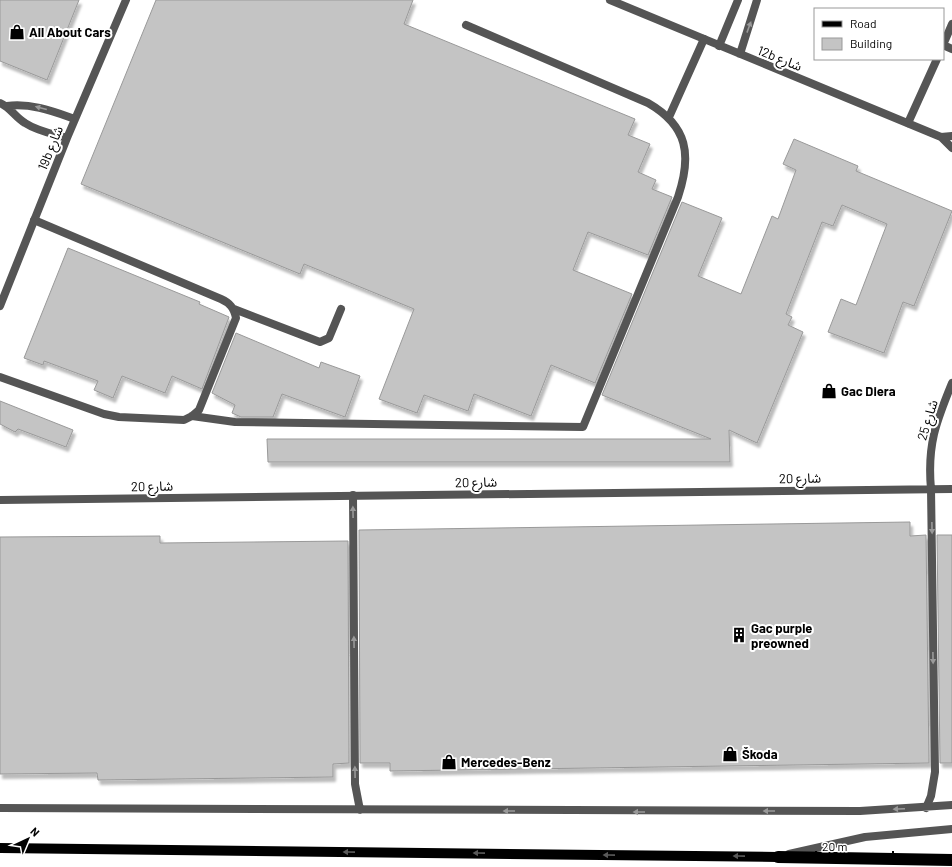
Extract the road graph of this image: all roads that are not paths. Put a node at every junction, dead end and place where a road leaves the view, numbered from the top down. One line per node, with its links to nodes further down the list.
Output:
1 (126, 0): 14 (street, 19b شارع)
2 (610, 0): 7 (street, 12b شارع)
3 (738, 0): 9 (street)
4 (757, 0): 10 (street, one-way to 4)
5 (952, 24): 8 (street)
6 (466, 25): 13 (street)
7 (704, 39): 9 (street, 12b شارع); 13 (street)
8 (944, 43)
9 (719, 46): 10 (street, 12b شارع)
10 (740, 54): 15 (street, 12b شارع)
11 (937, 60): 15 (street)
12 (3, 105): 14 (street, one-way to 12); 18 (street)
13 (669, 117): 26 (street)
14 (75, 119): 18 (street, 19b شارع)
15 (908, 123): 17 (street, 12b شارع)
16 (952, 136): 17 (street, 12b شارع)
17 (941, 137): 19 (street, 12b شارع)
18 (67, 138): 20 (street, 19b شارع)
19 (952, 148)
20 (34, 220): 21 (street, 19b شارع); 22 (street)
21 (0, 306)
22 (234, 309): 23 (street); 26 (street)
23 (341, 309)
24 (0, 377): 26 (street)
25 (952, 383): 27 (street, شارع 25)
26 (192, 416)
27 (931, 489): 28 (street, شارع 20); 29 (street, شارع 20); 33 (street, شارع 25, one-way to 33)
28 (952, 489)
29 (353, 495): 30 (street, شارع 20); 34 (street, one-way to 29)
30 (0, 500)
31 (952, 805): 33 (street)
32 (0, 808): 34 (street)
33 (926, 808): 34 (street, one-way to 34)
34 (360, 810)
35 (952, 829): 37 (street)
36 (0, 848): 37 (main road, one-way to 36)
37 (778, 857): 38 (highway)
38 (952, 860)

